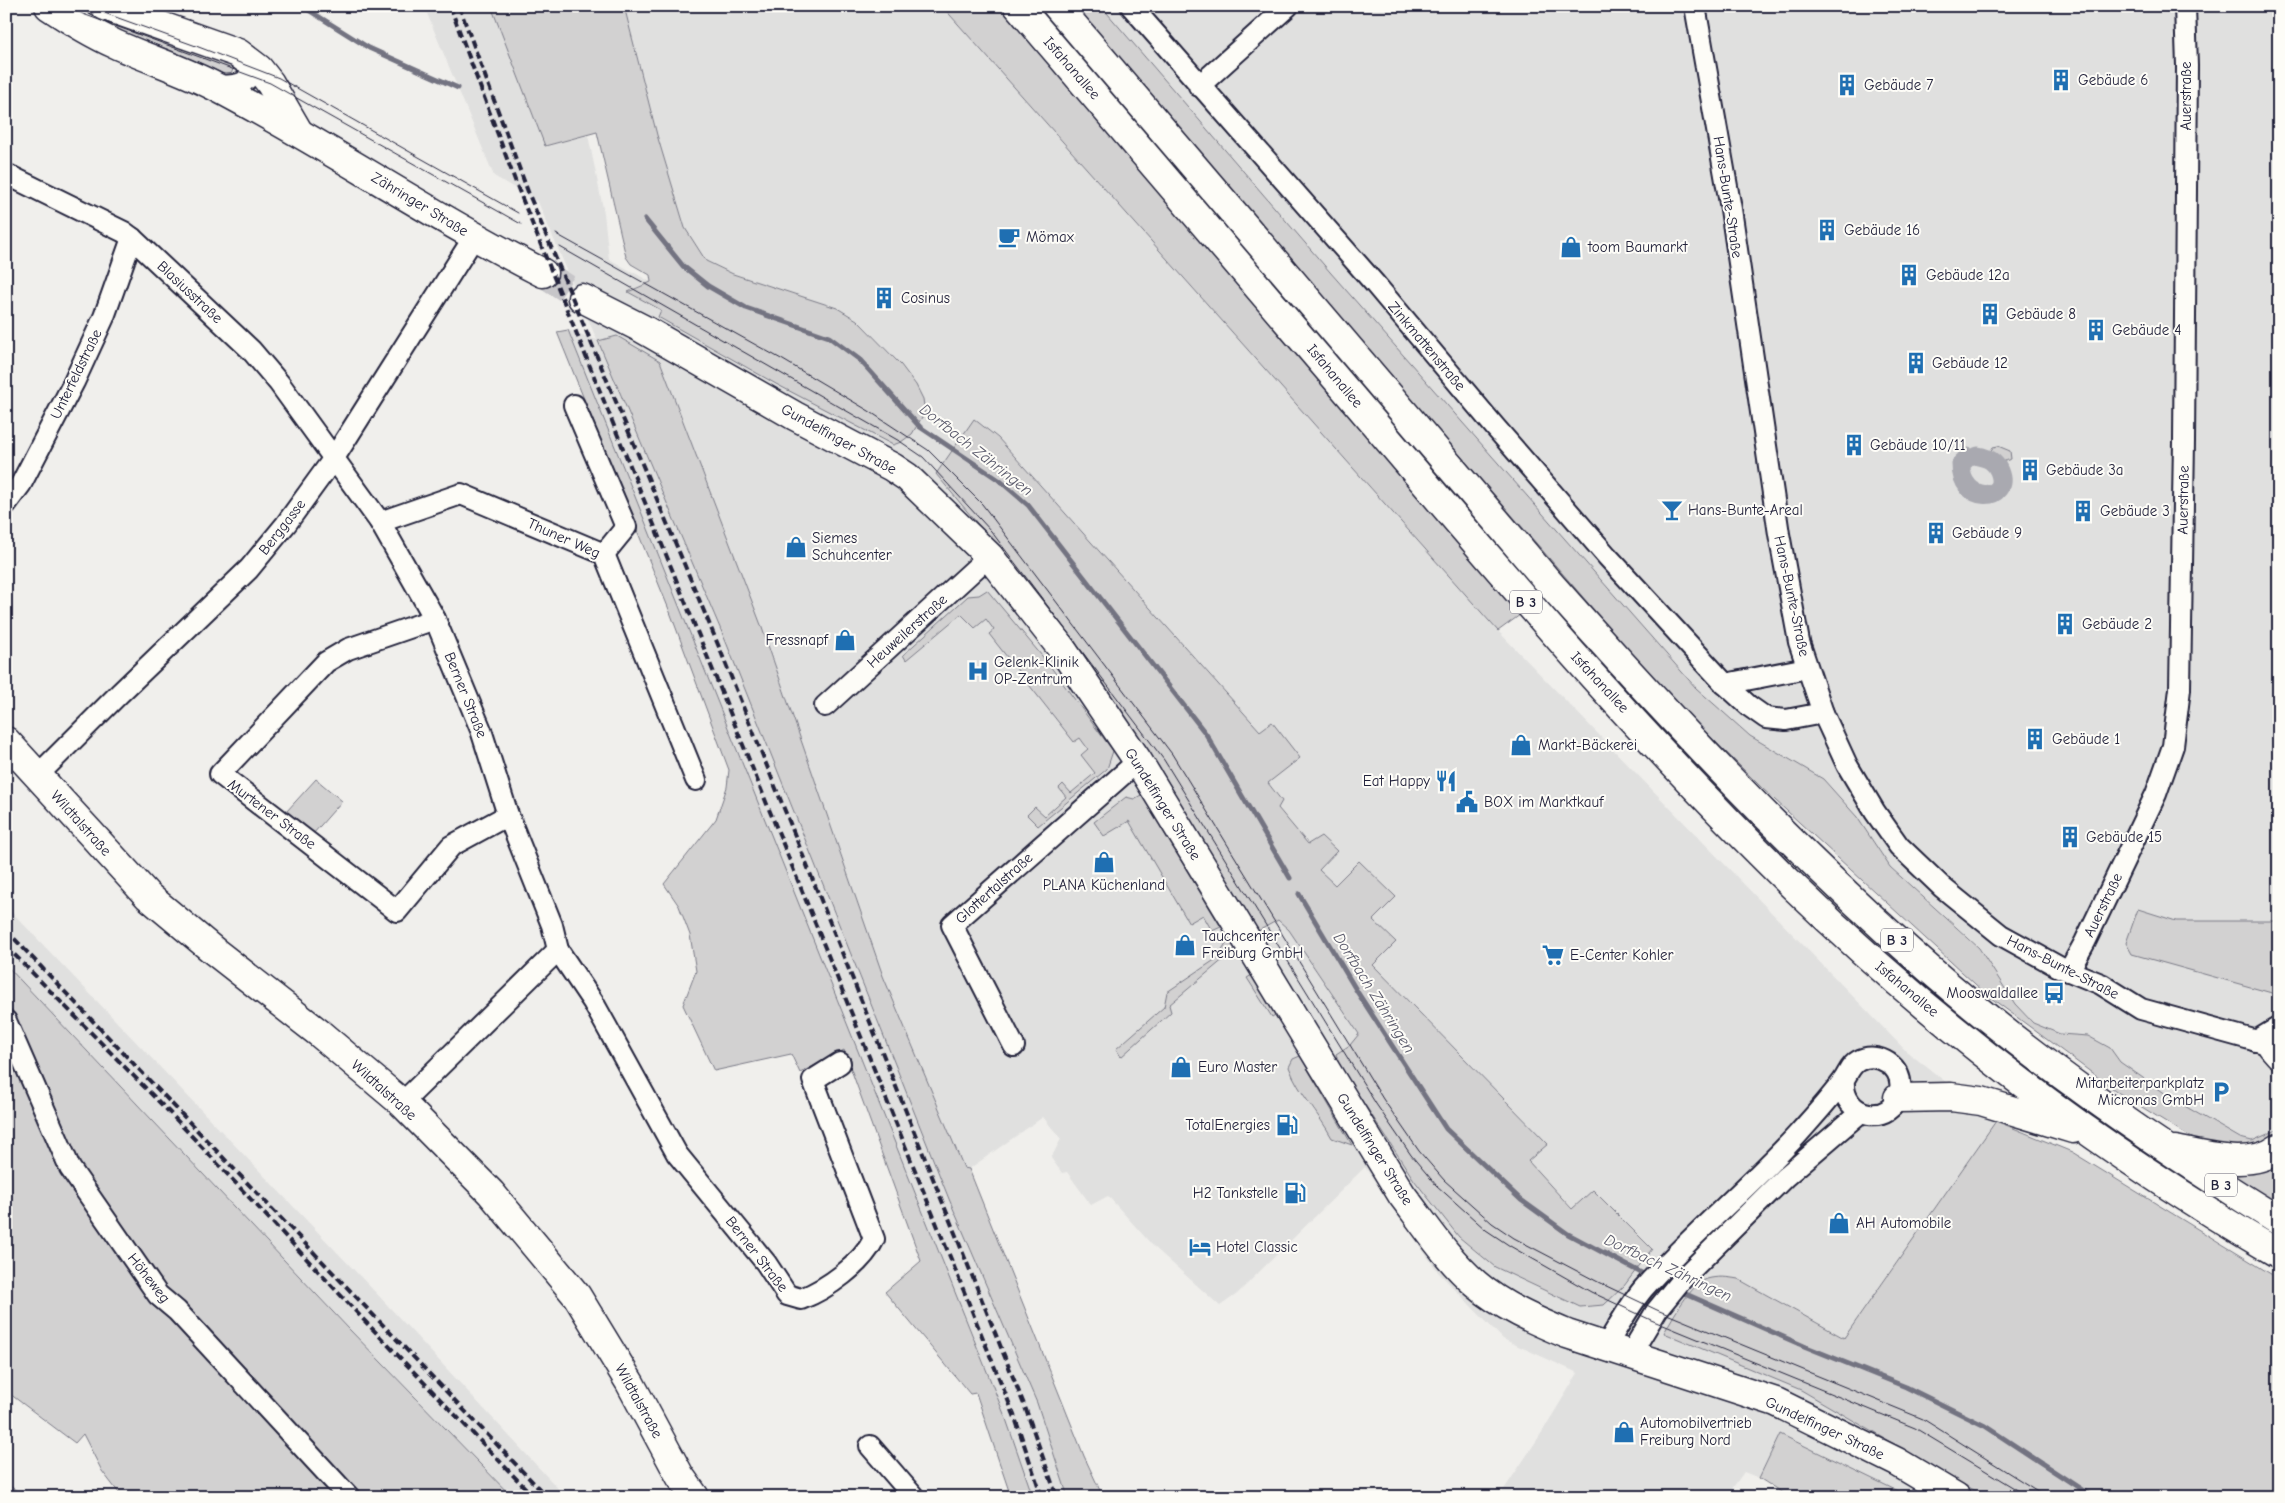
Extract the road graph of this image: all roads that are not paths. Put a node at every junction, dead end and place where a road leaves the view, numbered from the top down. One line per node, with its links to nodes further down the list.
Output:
1 (49, 6): 10 (main road, Zähringer Straße)
2 (105, 6): 9 (main road, Zähringer Straße)
3 (1018, 6): 44 (main road, Isfahanallee / B 3)
4 (1057, 6): 45 (main road, Isfahanallee / B 3)
5 (1131, 6): 11 (street, Zinkmattenstraße)
6 (1288, 6): 11 (street)
7 (1695, 6): 25 (street, Hans-Bunte-Straße)
8 (2185, 6): 35 (street, Auerstraße)
9 (249, 60): 10 (street, Zähringer Straße); 12 (main road, Zähringer Straße)
10 (215, 86): 12 (main road, Zähringer Straße)
11 (1199, 86): 26 (street, Zinkmattenstraße)
12 (299, 132): 14 (main road, Zähringer Straße)
13 (6, 174): 15 (street, Blasiusstraße)
14 (474, 237): 16 (main road, Zähringer Straße); 19 (street, Berggasse)
15 (132, 238): 19 (street, Blasiusstraße); 20 (street, Unterfeldstraße)
16 (542, 273)
17 (582, 298): 23 (main road, Gundelfinger Straße)
18 (574, 405): 22 (street)
19 (334, 458): 21 (street, Berner Straße); 31 (street, Berggasse)
20 (6, 504)
21 (380, 522): 22 (street, Thuner Weg); 24 (street, Berner Straße)
22 (604, 554): 32 (street, Thuner Weg)
23 (989, 556): 27 (street, Heuweilerstraße); 30 (main road, Gundelfinger Straße)
24 (435, 619): 33 (street, Berner Straße); 33 (street, Murtener Straße)
25 (1807, 668): 26 (street); 28 (street, Hans-Bunte-Straße)
26 (1725, 684): 28 (street, Zinkmattenstraße)
27 (825, 706)
28 (1823, 713): 35 (street, Hans-Bunte-Straße)
29 (6, 741): 31 (main road, Wildtalstraße)
30 (1138, 762): 38 (street, Glottertalstraße); 49 (main road, Gundelfinger Straße)
31 (38, 775): 42 (main road, Wildtalstraße)
32 (696, 780)
33 (508, 815): 34 (street, Berner Straße)
34 (558, 950): 39 (street, Berner Straße); 42 (street)
35 (2069, 971): 37 (street, Hans-Bunte-Straße)
36 (6, 1021): 51 (street, Höheweg)
37 (2273, 1043)
38 (1014, 1046)
39 (840, 1063)
40 (1844, 1080): 41 (street); 43 (street); 49 (street)
41 (1898, 1098): 43 (street); 44 (main road)
42 (402, 1103): 52 (main road, Wildtalstraße)
43 (1861, 1112): 49 (street)
44 (2096, 1136): 48 (main road, Isfahanallee / B 3)
45 (2164, 1148): 46 (main road); 47 (main road, Isfahanallee / B 3)
46 (2279, 1148)
47 (2279, 1221)
48 (2279, 1254)
49 (1618, 1351): 54 (main road, Gundelfinger Straße)
50 (870, 1446): 53 (street)
51 (348, 1497)
52 (695, 1497)
53 (914, 1497)
54 (1956, 1497)

